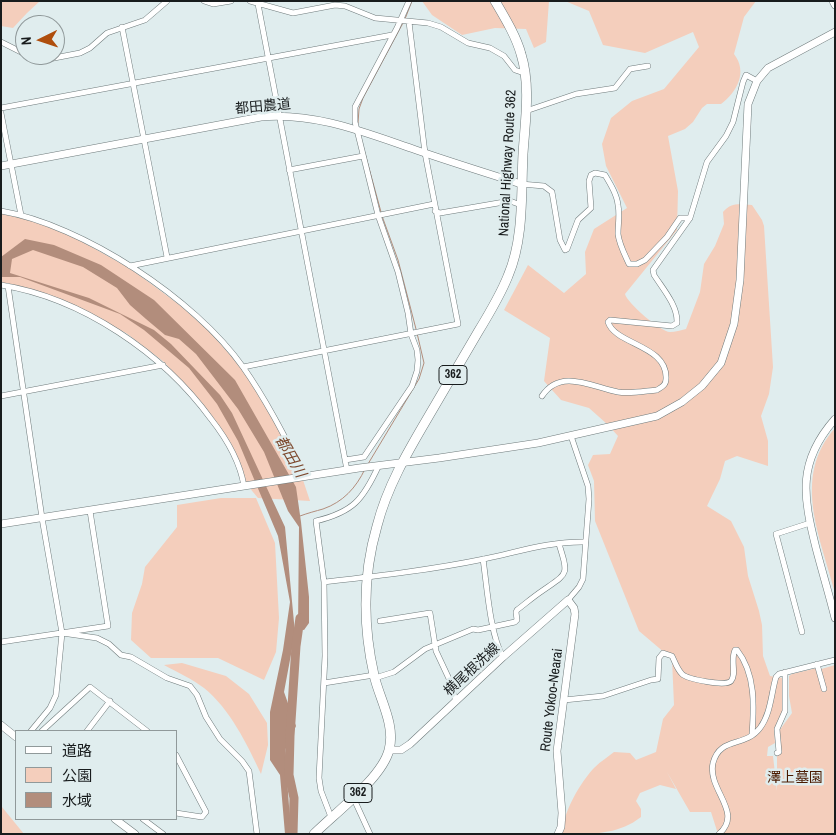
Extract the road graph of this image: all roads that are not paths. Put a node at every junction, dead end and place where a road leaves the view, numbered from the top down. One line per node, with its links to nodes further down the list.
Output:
1 (167, 1): 11 (street)
2 (204, 1): 3 (street)
3 (231, 1)
4 (250, 1): 8 (street)
5 (409, 1): 10 (street)
6 (495, 1): 19 (highway, National Highway Route 362 / 362)
7 (833, 1): 9 (street)
8 (258, 4): 10 (street); 17 (street)
9 (835, 5)
10 (404, 21): 13 (street); 19 (street); 28 (street)
11 (122, 27): 16 (street); 21 (street)
12 (835, 32): 20 (street)
13 (392, 35): 17 (street); 26 (street)
14 (1, 42): 15 (street)
15 (15, 49)
16 (65, 56)
17 (268, 60): 21 (street); 25 (street)
18 (648, 66): 23 (street)
19 (524, 73): 23 (highway, National Highway Route 362 / 362)
20 (757, 81): 40 (street); 54 (street)
21 (134, 84): 22 (street); 27 (street)
22 (1, 108)
23 (526, 111): 33 (highway, National Highway Route 362 / 362)
24 (1, 114): 30 (street)
25 (279, 115): 26 (street, 都田農道); 27 (street, 都田農道); 32 (street)
26 (357, 130): 28 (street, 都田農道); 29 (street)
27 (144, 138): 30 (street, 都田農道); 42 (street)
28 (425, 153): 33 (street, 都田農道); 34 (street)
29 (363, 156): 32 (street); 39 (street)
30 (11, 164): 31 (street, 都田農道); 38 (street)
31 (1, 166)
32 (289, 170): 41 (street)
33 (521, 184): 35 (highway, National Highway Route 362 / 362); 40 (street)
34 (434, 204): 37 (street); 39 (street)
35 (521, 205): 37 (street); 56 (highway, National Highway Route 362 / 362)
36 (1, 211): 38 (street)
37 (436, 211): 46 (street)
38 (21, 215): 43 (street)
39 (381, 215): 41 (street); 46 (street)
40 (690, 218): 52 (street)
41 (301, 230): 42 (street); 47 (street)
42 (167, 257): 43 (street)
43 (130, 266): 49 (street)
44 (1, 285): 45 (street)
45 (8, 286): 48 (street); 50 (street)
46 (412, 333): 47 (street); 55 (street)
47 (324, 350): 49 (street); 55 (street)
48 (163, 365): 50 (street); 60 (street)
49 (243, 367): 59 (street)
50 (24, 393): 51 (street); 62 (street)
51 (1, 396)
52 (542, 396)
53 (835, 419): 63 (street)
54 (571, 436): 56 (street); 65 (street)
55 (346, 460): 58 (street)
56 (402, 462): 57 (street); 68 (highway, National Highway Route 362 / 362)
57 (376, 466): 58 (street); 69 (street)
58 (347, 470): 59 (street)
59 (303, 477): 60 (street)
60 (244, 486): 61 (street)
61 (90, 511): 62 (street); 75 (street)
62 (42, 518): 64 (street); 75 (street)
63 (810, 523): 71 (street); 74 (street)
64 (1, 524)
65 (586, 542): 66 (street); 70 (street)
66 (559, 544): 67 (street); 73 (street)
67 (483, 559): 68 (street); 73 (street)
68 (367, 578): 69 (street); 82 (highway, National Highway Route 362 / 362)
69 (324, 582): 83 (street)
70 (568, 600): 78 (street, 横尾根洗線); 85 (street, Route Yokoo-Nearai)
71 (835, 618)
72 (380, 621): 77 (street)
73 (494, 627): 77 (street); 78 (street)
74 (802, 632)
75 (62, 633): 76 (street); 89 (street); 106 (street)
76 (1, 642)
77 (434, 645): 82 (street); 87 (street)
78 (503, 657): 87 (street, 横尾根洗線)
79 (835, 660): 80 (street)
80 (818, 664): 81 (street); 84 (street)
81 (785, 672): 93 (street); 96 (street)
82 (374, 677): 83 (street); 95 (highway, National Highway Route 362 / 362)
83 (324, 683): 100 (street)
84 (824, 689)
85 (564, 700): 93 (street); 108 (street, Route Yokoo-Nearai)
86 (110, 701): 90 (street); 91 (street); 92 (street)
87 (456, 702): 95 (street, 横尾根洗線)
88 (1, 725): 94 (street)
89 (33, 729)
90 (43, 730)
91 (88, 730)
92 (146, 730)
93 (752, 735): 109 (street)
94 (15, 736)
95 (390, 750): 98 (highway, 362)
96 (777, 753)
97 (178, 759): 99 (street)
98 (353, 797): 100 (highway, 362); 107 (street)
99 (178, 813)
100 (331, 817): 103 (highway, 362)
101 (116, 820): 104 (street)
102 (144, 820): 105 (street)
103 (316, 832)
104 (135, 834)
105 (163, 834)
106 (257, 834)
107 (370, 834)
108 (558, 834)
109 (719, 834)

